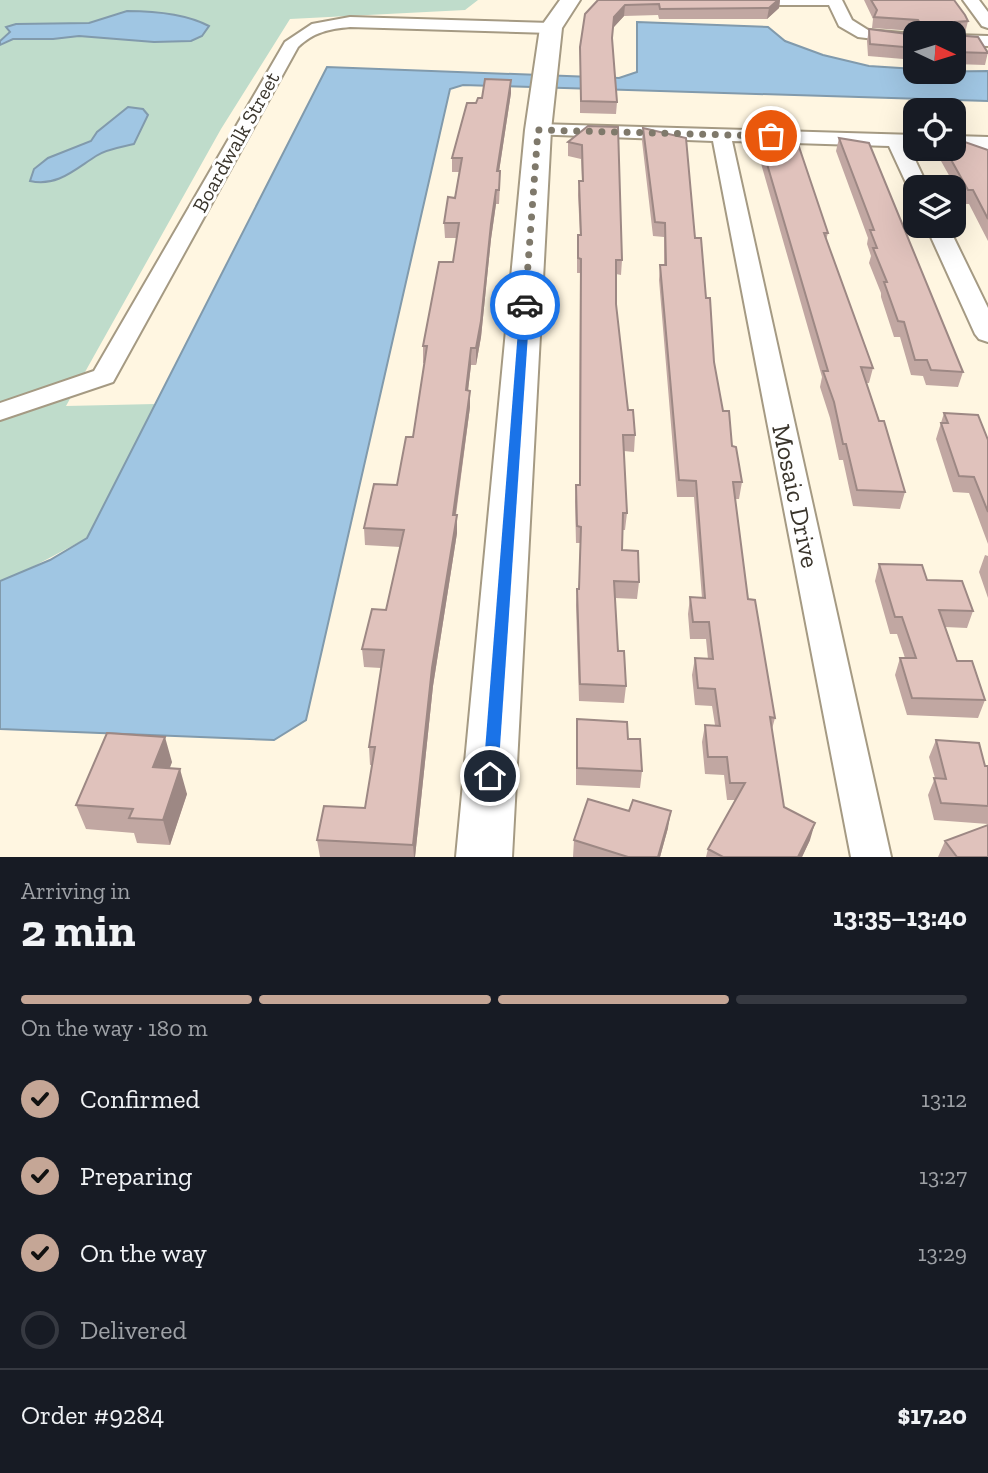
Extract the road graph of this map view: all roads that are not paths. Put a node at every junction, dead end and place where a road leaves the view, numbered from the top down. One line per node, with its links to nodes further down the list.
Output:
1 (570, 0): 6 (street)
2 (772, 0): 4 (street)
3 (971, 0): 5 (street)
4 (834, 1): 7 (street)
5 (988, 23)
6 (551, 28): 10 (street); 17 (street, Boardwalk Street)
7 (903, 38)
8 (966, 40): 9 (street)
9 (988, 41)
10 (538, 130): 11 (street); 18 (street)
11 (721, 134): 12 (street); 19 (street, Mosaic Drive)
12 (903, 140)
13 (966, 142): 14 (street)
14 (988, 143)
15 (943, 238): 16 (street)
16 (988, 334)
17 (0, 412)
18 (484, 857)
19 (871, 857)

